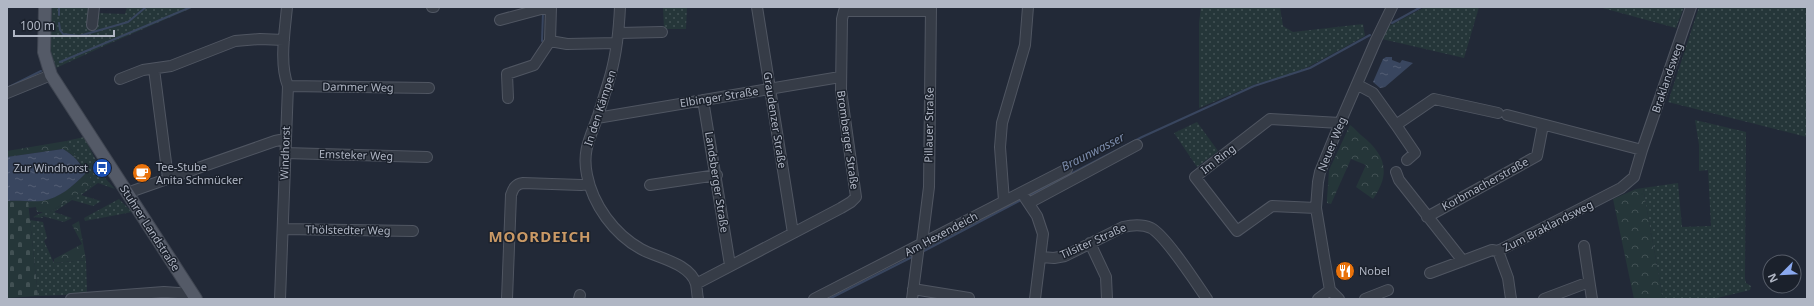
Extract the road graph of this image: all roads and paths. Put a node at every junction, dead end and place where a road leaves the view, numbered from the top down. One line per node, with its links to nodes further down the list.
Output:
1 (45, 7): 18 (main road, Stuhrer Landstraße)
2 (94, 7): 12 (street)
3 (287, 7): 15 (street, Windhorst)
4 (620, 7): 14 (street, In den Kämpen)
5 (757, 7): 24 (street, Graudenzer Straße)
6 (1028, 7): 46 (street)
7 (1392, 7): 21 (street, Neuer Weg)
8 (1691, 7): 34 (street, Braklandsweg)
9 (547, 9): 11 (street); 16 (street)
10 (931, 9): 19 (street, Bromberger Straße); 54 (street, Pillauer Straße)
11 (500, 20)
12 (92, 25)
13 (662, 32): 14 (street)
14 (618, 38): 16 (street); 28 (street, In den Kämpen)
15 (284, 40): 17 (street); 22 (street, Windhorst)
16 (550, 41): 26 (street)
17 (154, 69): 20 (street); 41 (street)
18 (51, 75): 25 (street); 44 (main road, Stuhrer Landstraße)
19 (840, 77): 24 (street, Elbinger Straße); 51 (street, Bromberger Straße)
20 (120, 79)
21 (1358, 85): 29 (street, Neuer Weg); 30 (street)
22 (288, 86): 23 (street, Dammer Weg); 32 (street, Windhorst)
23 (429, 88)
24 (770, 89): 27 (street, Elbinger Straße); 51 (street, Graudenzer Straße)
25 (7, 93)
26 (508, 98)
27 (703, 100): 28 (street, Elbinger Straße); 40 (street, Landsberger Straße)
28 (597, 118): 42 (street, In den Kämpen)
29 (1340, 122): 47 (street, Neuer Weg); 47 (street, Im Ring)
30 (1396, 125): 31 (street); 37 (street)
31 (1543, 125): 34 (street); 48 (street, Korbmacherstraße)
32 (285, 139): 35 (street, Windhorst); 41 (street)
33 (1137, 144): 45 (street)
34 (1642, 150): 55 (street, Zum Braklandsweg)
35 (285, 153): 36 (street, Emsteker Weg); 49 (street, Windhorst)
36 (427, 157)
37 (1407, 160)
38 (1067, 169): 45 (street, Am Hexendeich)
39 (1396, 172): 48 (street)
40 (717, 175): 43 (street); 58 (street, Landsberger Straße)
41 (168, 178): 44 (street)
42 (589, 184): 61 (street, In den Kämpen); 70 (street)
43 (650, 185)
44 (127, 192): 65 (main road, Stuhrer Landstraße)
45 (1024, 197): 46 (street, Am Hexendeich); 56 (street)
46 (1004, 201): 54 (street, Am Hexendeich)
47 (1316, 208): 62 (street, Neuer Weg)
48 (1427, 217): 57 (street)
49 (283, 229): 50 (street, Thölstedter Weg); 68 (street, Windhorst)
50 (413, 231)
51 (793, 233): 58 (street, Bromberger Straße)
52 (1090, 242): 56 (street, Tilsiter Straße); 74 (street); 75 (street, Tilsiter Straße)
53 (1584, 246): 60 (street)
54 (920, 248): 64 (street, Pillauer Straße); 72 (street, Am Hexendeich)
55 (1498, 251): 57 (street, Zum Braklandsweg); 79 (street)
56 (1041, 257): 73 (street)
57 (1463, 262): 59 (street, Zum Braklandsweg)
58 (730, 265): 61 (street, Bromberger Straße)
59 (1430, 273)
60 (1589, 282): 80 (street); 81 (street)
61 (696, 284): 71 (street)
62 (1330, 290): 76 (street); 77 (street)
63 (1388, 290): 78 (street)
64 (912, 294): 66 (street)
65 (194, 296): 67 (street)
66 (968, 298)
67 (71, 299)
68 (280, 299): 69 (street)
69 (289, 299)
70 (507, 299)
71 (698, 299)
72 (814, 299)
73 (1035, 299)
74 (1107, 299)
75 (1207, 299)
76 (1318, 299)
77 (1339, 299)
78 (1365, 299)
79 (1511, 299)
80 (1544, 299)
81 (1592, 299)

